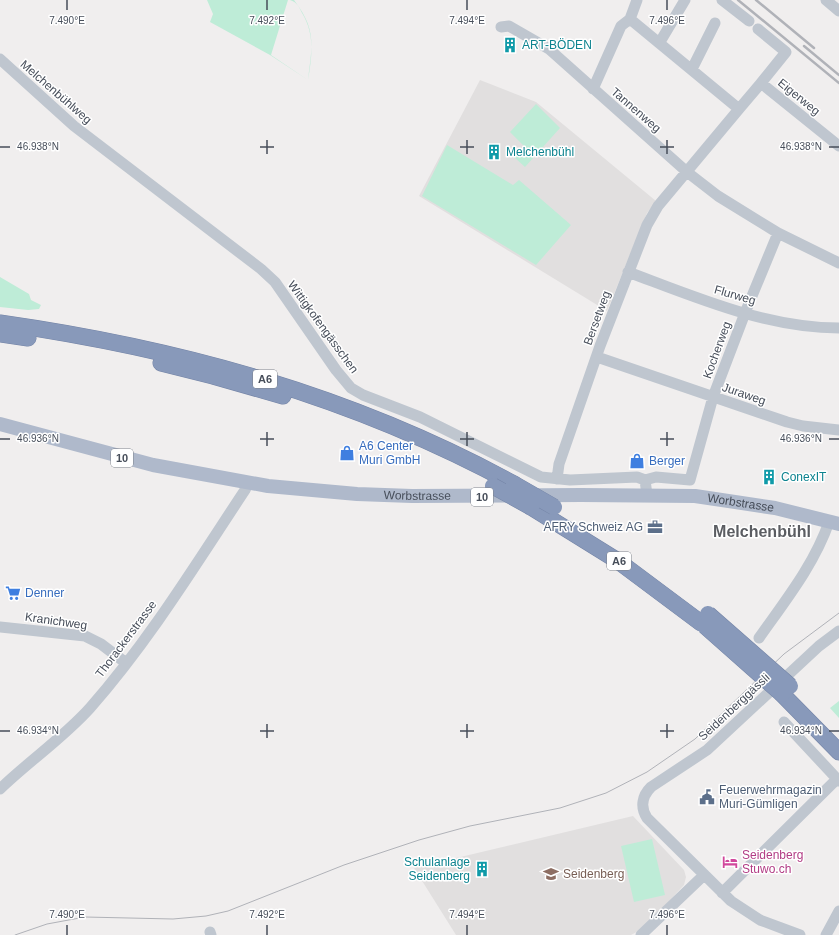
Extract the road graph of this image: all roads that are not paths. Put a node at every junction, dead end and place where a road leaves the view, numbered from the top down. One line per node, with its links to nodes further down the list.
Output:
1 (637, 0): 6 (street)
2 (685, 0): 11 (street)
3 (722, 0): 7 (street)
4 (826, 0): 5 (street)
5 (839, 11)
6 (630, 19): 11 (street); 15 (street)
7 (749, 22)
8 (715, 23): 13 (street)
9 (501, 27): 15 (street, Tannenweg)
10 (758, 29): 14 (street, Eigerweg)
11 (660, 42): 13 (street)
12 (0, 59): 17 (street, Melchenbühlweg)
13 (692, 69): 16 (street)
14 (761, 83): 16 (street, Eigerweg); 18 (street, Eigerweg)
15 (593, 89): 19 (street, Tannenweg)
16 (739, 109): 19 (street, Bersetweg)
17 (95, 143): 31 (street, Wittigkofengässchen)
18 (839, 146)
19 (686, 172): 20 (street, Tannenweg); 22 (street, Bersetweg)
20 (778, 233): 21 (street, Tannenweg); 23 (street, Kocherweg)
21 (839, 263)
22 (628, 272): 23 (street, Flurweg); 27 (street, Bersetweg)
23 (745, 312): 25 (street, Flurweg); 28 (street, Kocherweg)
24 (0, 323): 36 (highway, A6, bridge)
25 (839, 328)
26 (0, 334): 36 (highway, A6, bridge)
27 (597, 357): 28 (street, Juraweg); 31 (street, Bersetweg)
28 (713, 397): 30 (street, Juraweg); 32 (street, Kocherweg)
29 (0, 424): 33 (main road, Worbstrasse / 10)
30 (839, 430)
31 (557, 479): 32 (street)
32 (645, 480): 34 (street)
33 (248, 483): 34 (main road, Worbstrasse / 10); 40 (street, Thorackerstrasse)
34 (647, 495): 35 (main road, Worbstrasse / 10)
35 (834, 523): 39 (street)
36 (705, 619): 41 (highway, A6, bridge)
37 (0, 627): 40 (street, Kranichweg)
38 (839, 631): 47 (street, Seidenberggässli)
39 (759, 638)
40 (126, 663): 46 (street, Thorackerstrasse)
41 (786, 690): 43 (highway, A6); 44 (highway, A6)
42 (784, 722): 45 (street)
43 (839, 736)
44 (839, 752)
45 (838, 780): 48 (street)
46 (1, 785)
47 (703, 876): 48 (street); 51 (street)
48 (722, 893): 50 (street)
49 (839, 910): 53 (street)
50 (774, 931): 52 (street)
51 (641, 935)
52 (800, 935)
53 (826, 935)

